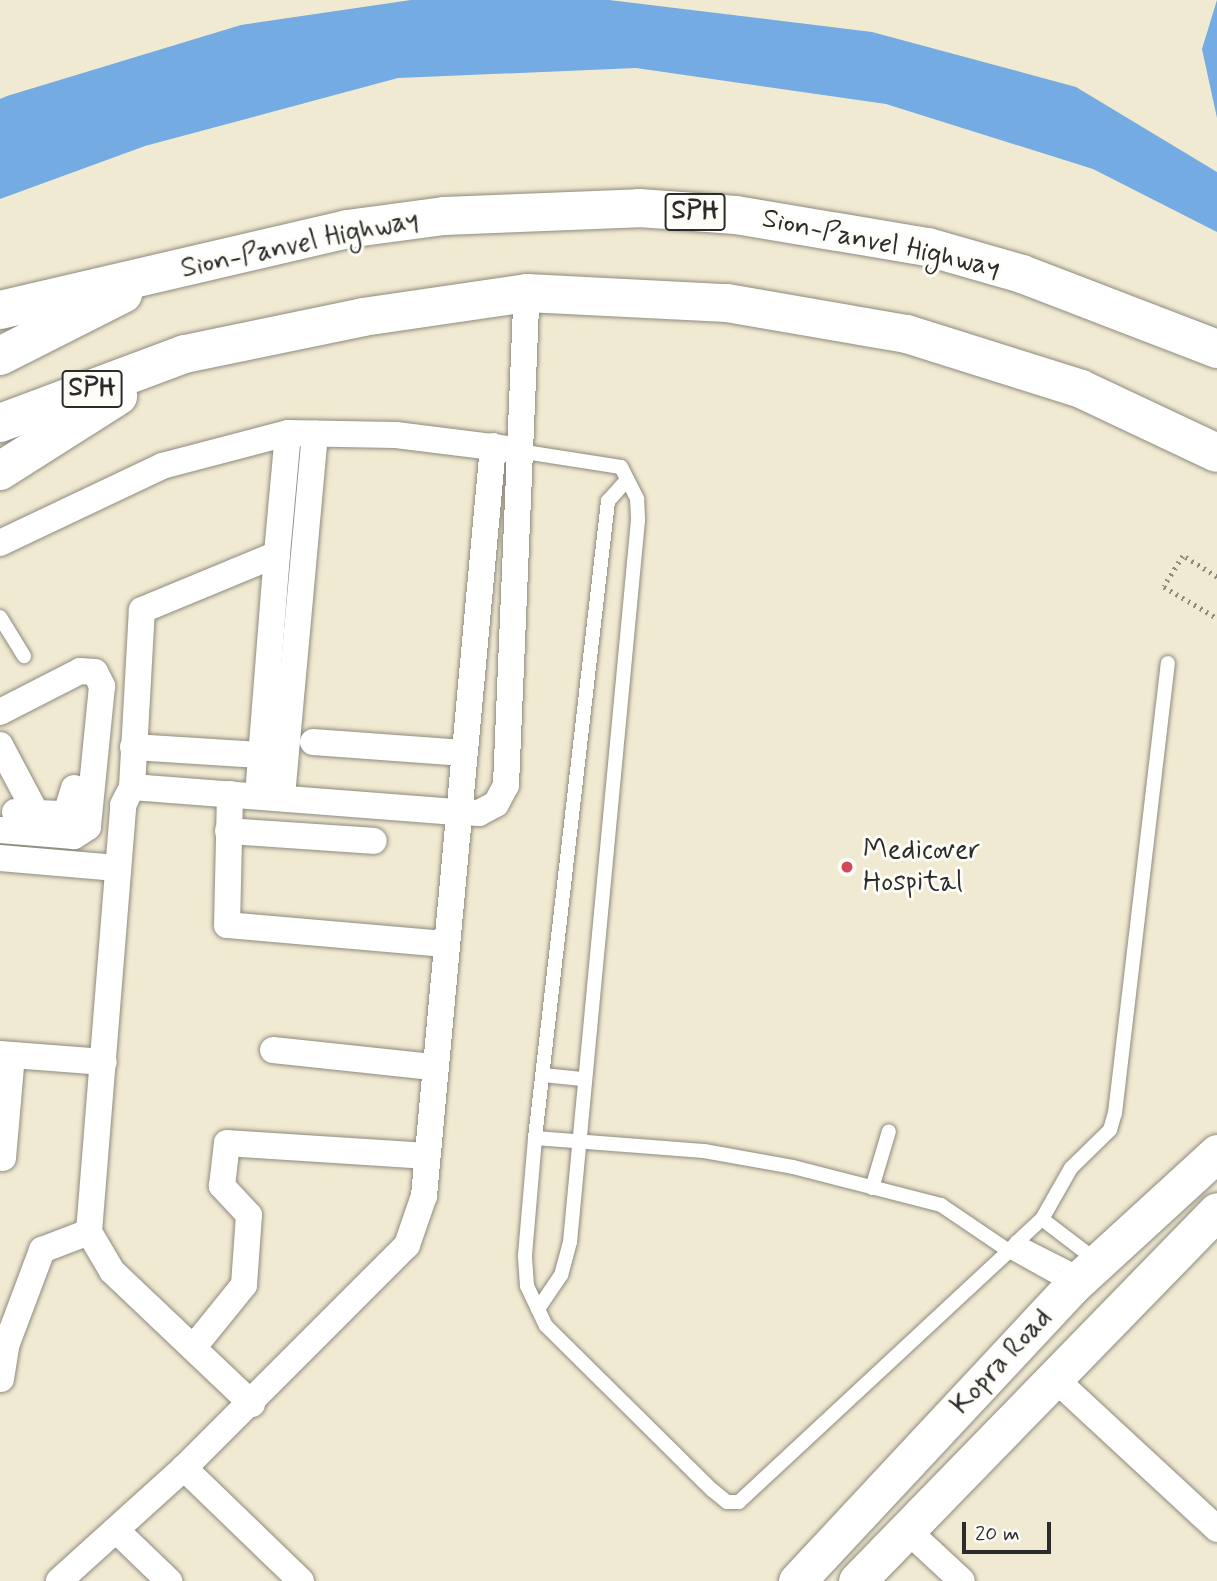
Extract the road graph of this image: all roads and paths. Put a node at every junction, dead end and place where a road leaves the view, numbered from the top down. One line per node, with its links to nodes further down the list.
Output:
1 (160, 275): 3 (highway); 4 (highway, Sion-Panvel Highway / SPH); 6 (highway, SPH)
2 (527, 293): 5 (highway, SPH); 11 (street); 12 (highway, SPH)
3 (0, 310)
4 (1217, 349)
5 (185, 354): 7 (highway, SPH); 13 (highway)
6 (0, 356)
7 (0, 423)
8 (288, 433): 9 (street); 15 (street); 16 (street)
9 (315, 433): 10 (street); 25 (street)
10 (494, 446): 11 (street); 26 (street)
11 (525, 452): 14 (lane); 31 (street)
12 (1217, 453)
13 (0, 471)
14 (625, 482): 42 (lane); 43 (lane)
15 (0, 543)
16 (277, 554): 24 (street); 25 (street)
17 (1217, 577): 19 (path)
18 (0, 617): 20 (lane)
19 (1217, 618)
20 (24, 656)
21 (1168, 663): 52 (lane)
22 (0, 712): 28 (street)
23 (0, 745): 32 (street)
24 (133, 747): 25 (street); 30 (street)
25 (273, 753): 26 (street); 29 (street)
26 (464, 753): 31 (street)
27 (230, 794): 29 (street); 30 (street); 33 (street)
28 (83, 795): 30 (street); 32 (street); 32 (street)
29 (270, 795): 31 (street)
30 (127, 796): 36 (street)
31 (459, 812): 37 (street)
32 (17, 818)
33 (228, 831): 34 (street); 37 (street)
34 (374, 841)
35 (0, 858): 36 (street)
36 (117, 867): 40 (street)
37 (446, 944): 41 (street)
38 (273, 1051): 41 (street)
39 (6, 1055): 40 (street); 49 (street)
40 (104, 1062): 53 (street)
41 (432, 1067): 48 (street)
42 (542, 1075): 43 (lane); 45 (lane)
43 (582, 1079): 46 (lane)
44 (890, 1131): 50 (lane)
45 (536, 1138): 46 (lane); 56 (lane)
46 (577, 1140): 50 (lane); 56 (lane)
47 (1217, 1153): 55 (street, Kopra Road)
48 (428, 1156): 57 (street); 60 (street)
49 (3, 1157)
50 (873, 1188): 54 (lane)
51 (1217, 1211): 58 (street, Kopra Road)
52 (1042, 1219): 54 (lane); 55 (lane)
53 (89, 1232): 57 (street); 59 (street)
54 (1013, 1247): 55 (lane); 56 (lane)
55 (1084, 1274): 68 (street, Kopra Road)
56 (538, 1309)
57 (193, 1348): 60 (street)
58 (1052, 1376): 62 (street, Kopra Road); 63 (street)
59 (1, 1379)
60 (252, 1404): 61 (street)
61 (184, 1468): 64 (street); 67 (street)
62 (906, 1529): 69 (street, Kopra Road); 70 (street)
63 (1217, 1529)
64 (116, 1530): 65 (street); 66 (street)
65 (59, 1581)
66 (169, 1581)
67 (301, 1581)
68 (797, 1581)
69 (857, 1581)
70 (962, 1581)

